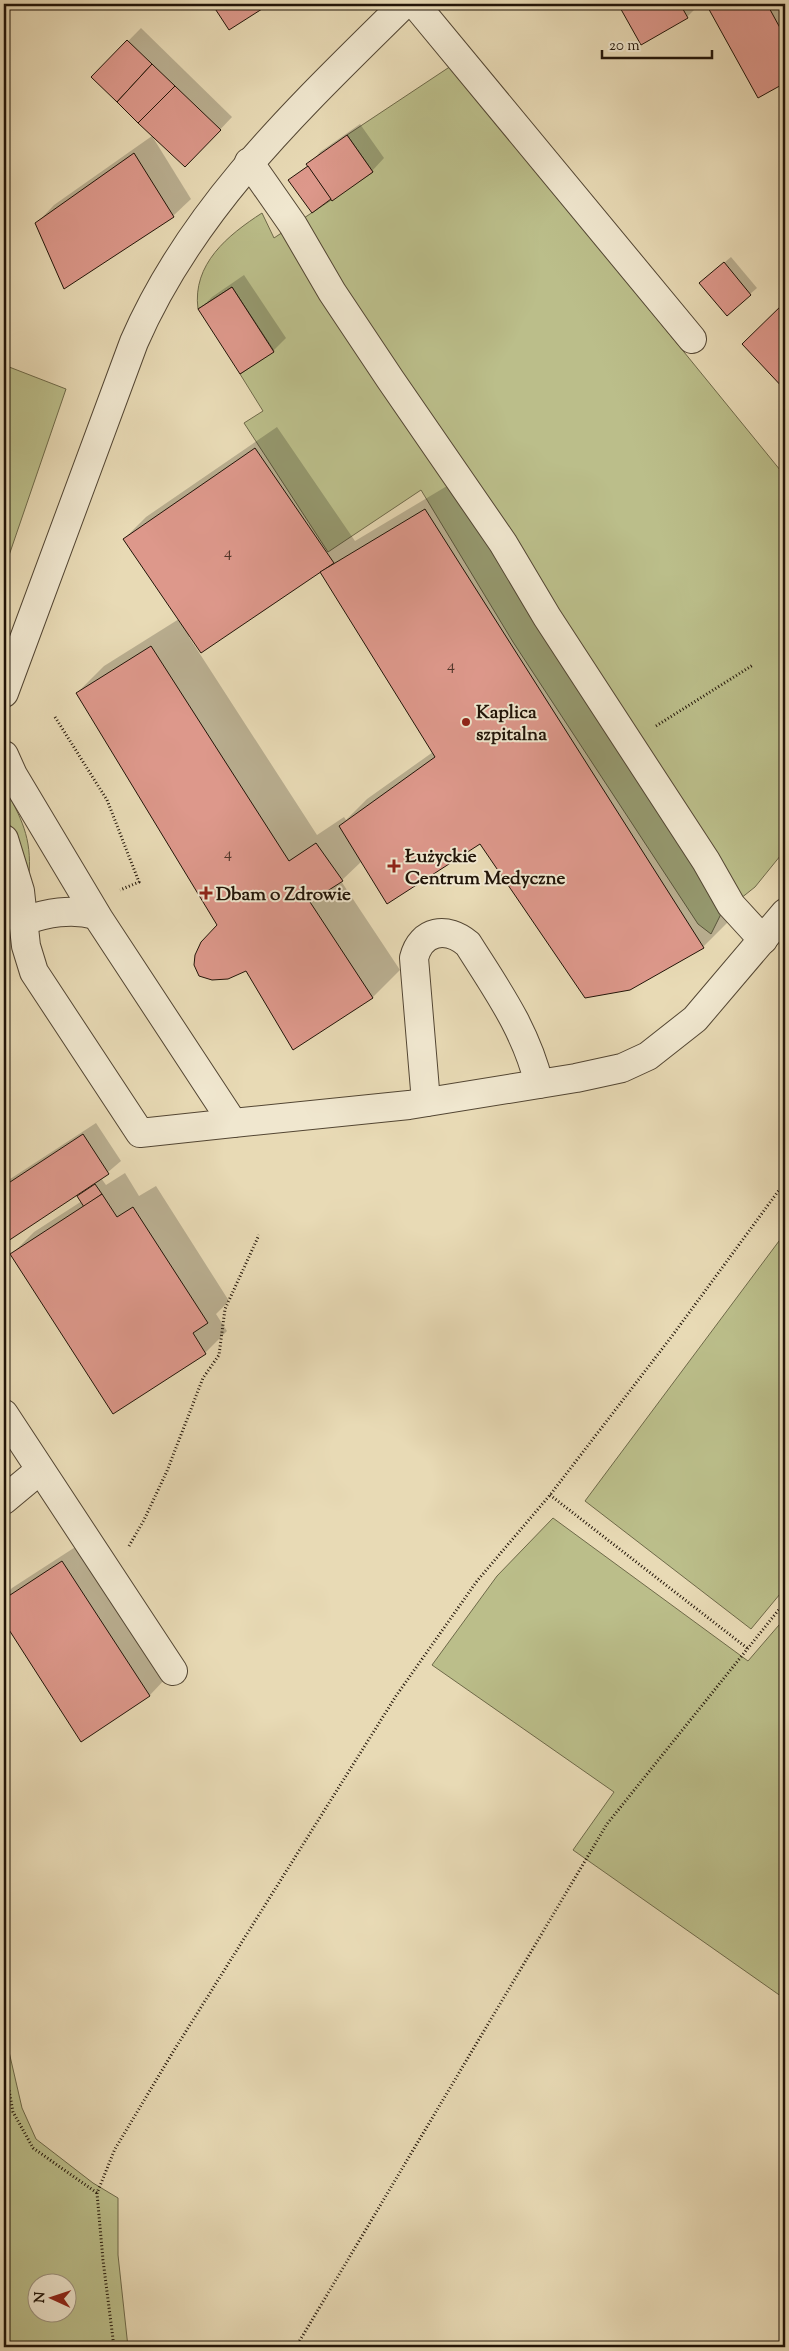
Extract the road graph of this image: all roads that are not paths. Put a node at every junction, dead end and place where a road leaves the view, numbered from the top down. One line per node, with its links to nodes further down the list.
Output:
1 (404, 4): 3 (lane)
2 (415, 4): 4 (lane)
3 (249, 162): 5 (lane); 11 (lane)
4 (692, 339)
5 (4, 693)
6 (4, 755): 8 (lane)
7 (4, 839): 10 (lane)
8 (93, 909): 10 (lane); 14 (lane)
9 (785, 914): 11 (lane)
10 (23, 921): 14 (lane)
11 (763, 940): 12 (lane)
12 (540, 1084): 13 (lane); 13 (lane)
13 (426, 1102): 14 (lane)
14 (233, 1123)
15 (4, 1414): 16 (lane)
16 (40, 1470): 17 (lane); 18 (lane)
17 (4, 1500)
18 (173, 1671)

